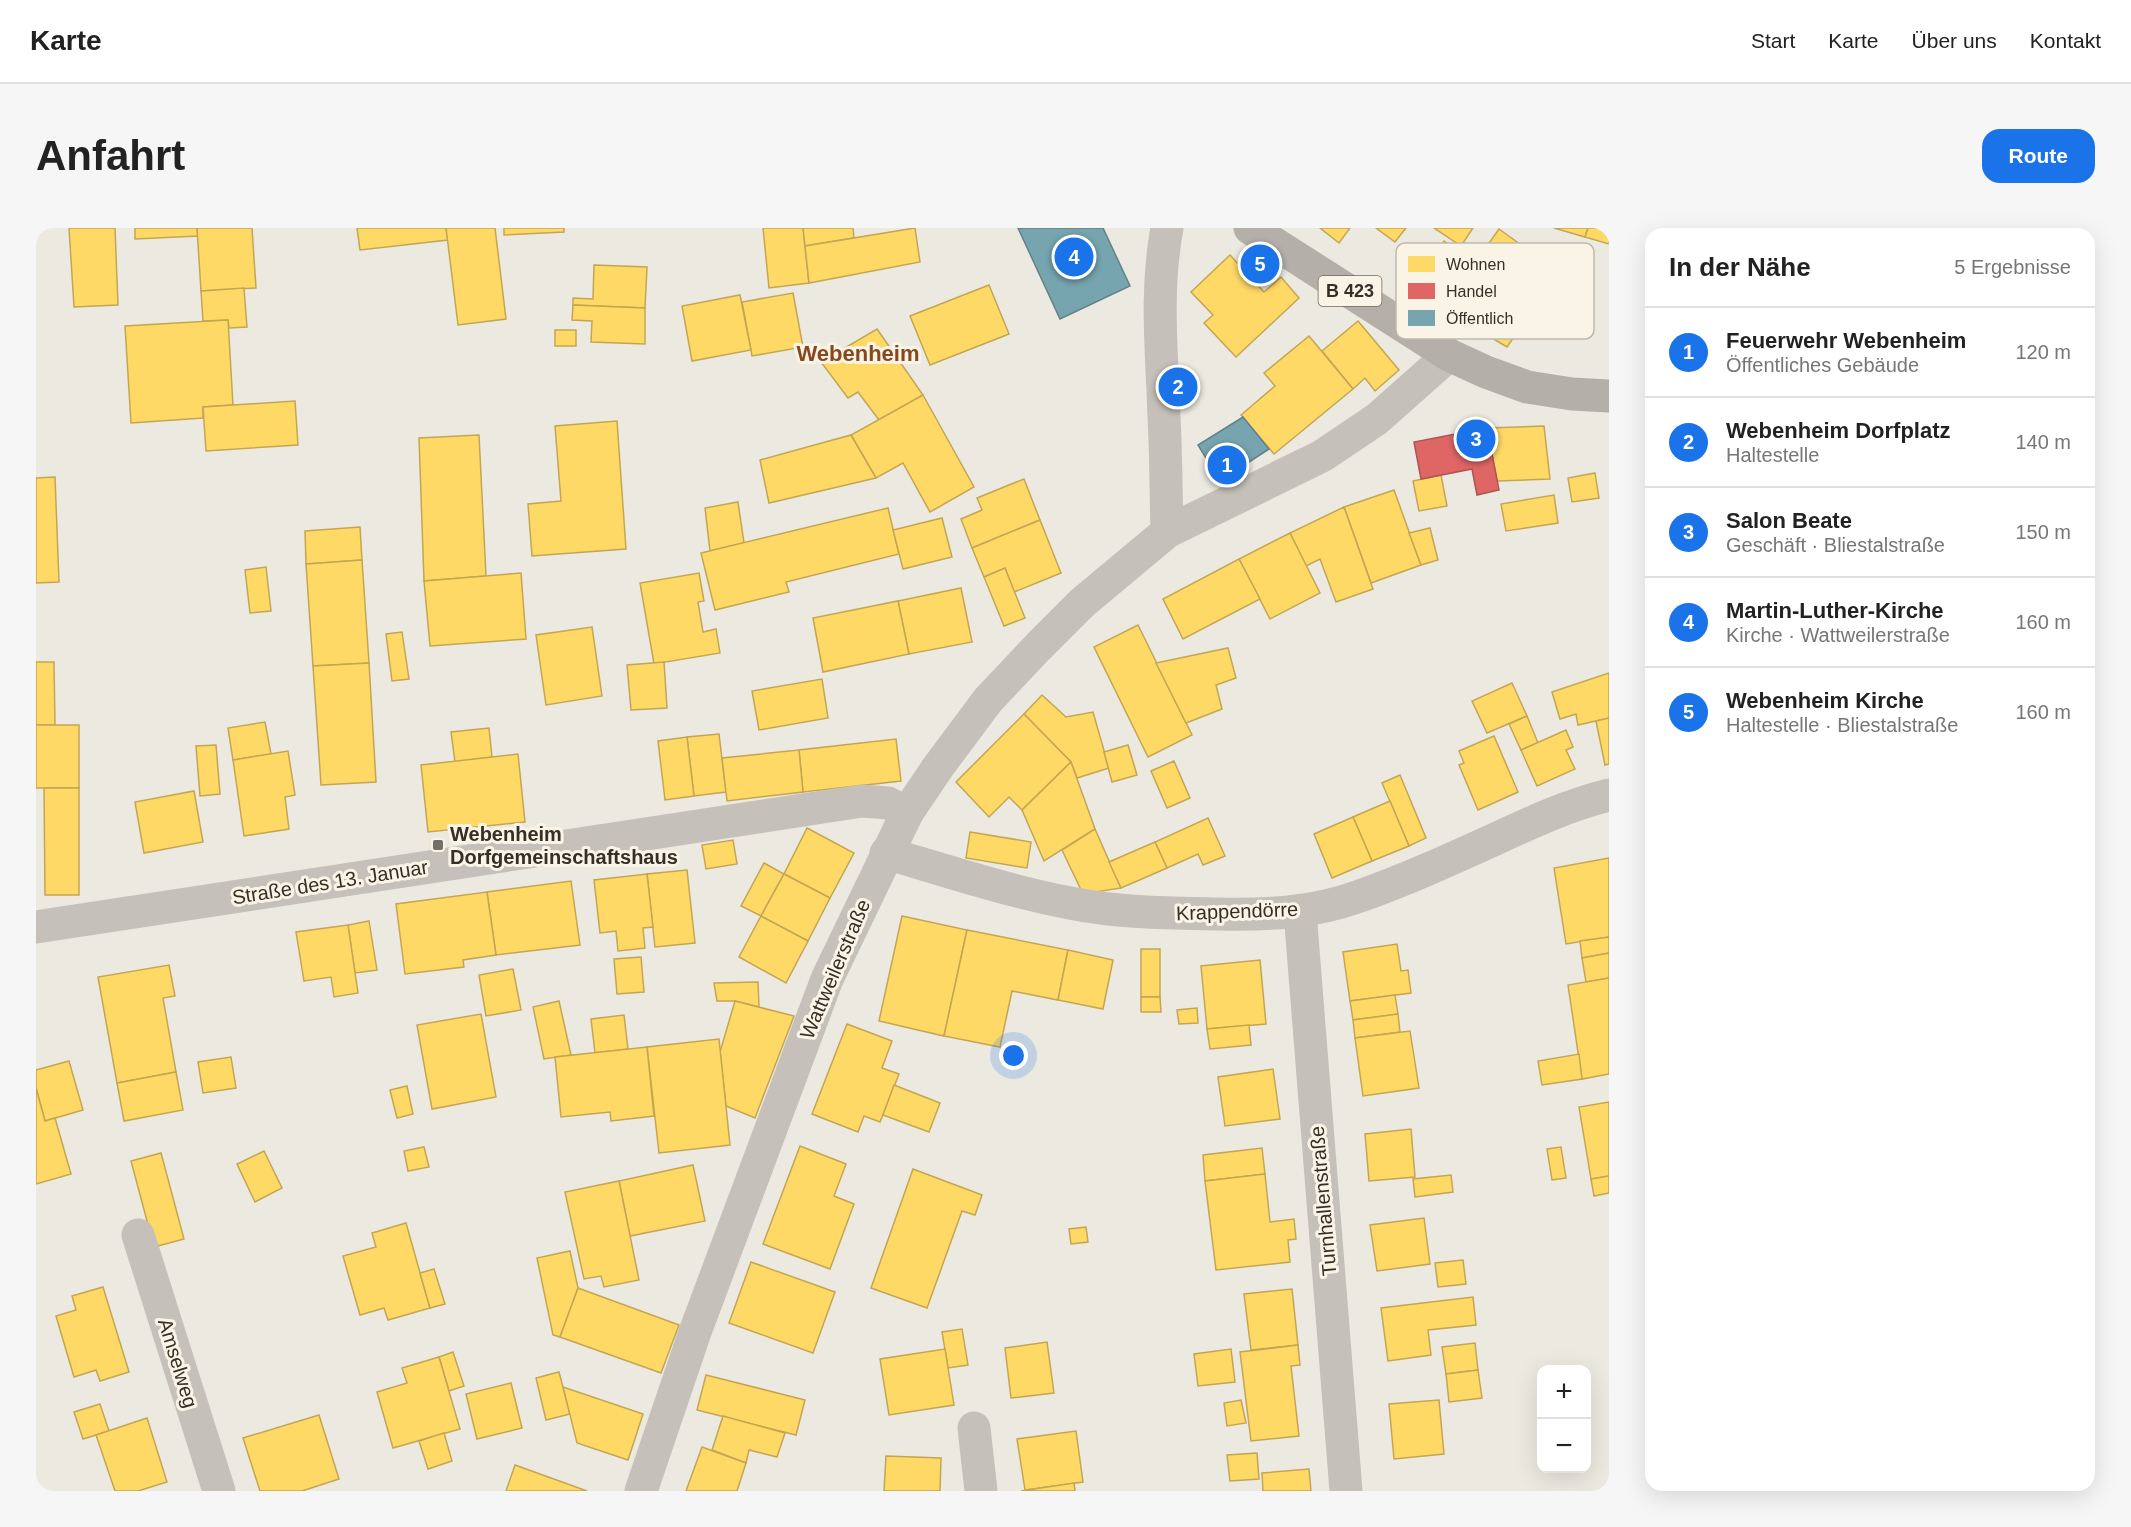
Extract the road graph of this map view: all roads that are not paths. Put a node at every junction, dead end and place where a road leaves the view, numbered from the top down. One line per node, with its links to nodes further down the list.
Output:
1 (1167, 228): 7 (street)
2 (1250, 228): 3 (main road, B 423)
3 (1396, 321)
4 (1424, 339): 5 (main road, B 423)
5 (1449, 355): 6 (main road, B 423); 7 (street, Wattweilerstraße)
6 (1609, 396)
7 (1167, 532): 9 (street, Wattweilerstraße)
8 (1609, 795): 11 (street, Krappendörre)
9 (907, 813): 10 (street, Wattweilerstraße); 12 (street, Straße des 13. Januar)
10 (886, 853): 11 (street, Krappendörre); 16 (street, Wattweilerstraße)
11 (1300, 912): 18 (street, Turnhallenstraße)
12 (36, 927)
13 (138, 1235): 15 (street, Amselweg)
14 (974, 1428): 17 (street)
15 (219, 1491)
16 (641, 1491)
17 (981, 1491)
18 (1346, 1491)

